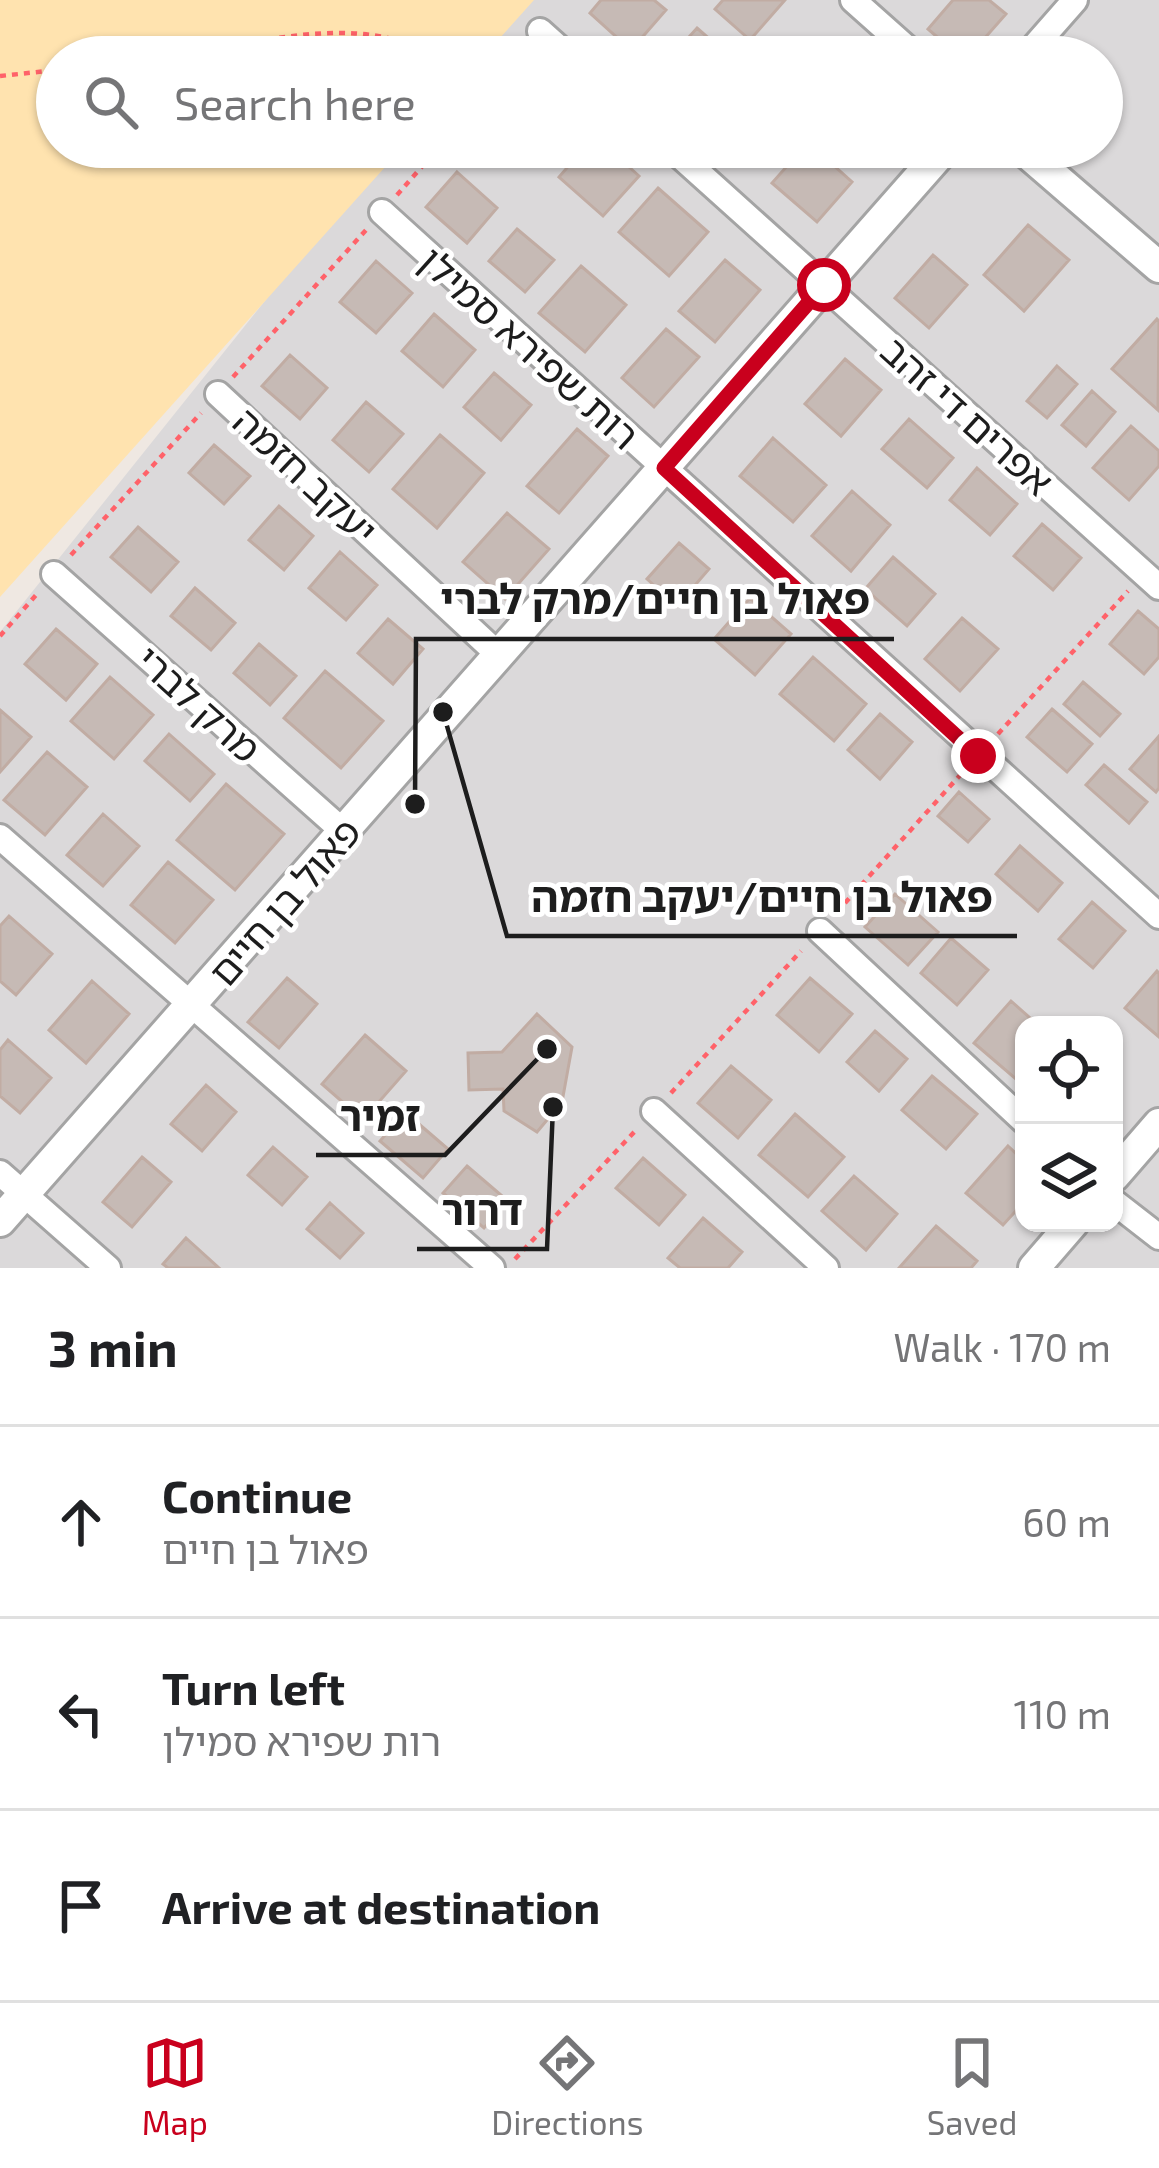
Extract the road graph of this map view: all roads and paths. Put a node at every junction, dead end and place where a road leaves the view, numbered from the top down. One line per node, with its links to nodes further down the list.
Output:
1 (853, 0): 7 (street)
2 (1075, 0): 8 (street)
3 (540, 31): 6 (street)
4 (308, 36): 5 (path)
5 (376, 36)
6 (546, 36)
7 (893, 36)
8 (1043, 36)
9 (36, 72): 10 (path)
10 (0, 76)
11 (693, 168): 16 (street, אפרים די זהב)
12 (927, 168): 16 (street, פאול בן חיים)
13 (1044, 168): 15 (street)
14 (382, 212): 18 (street, רות שפירא סמילן)
15 (1159, 267)
16 (824, 285): 18 (street, פאול בן חיים); 20 (street, אפרים די זהב)
17 (218, 394): 21 (street, יעקב חזמה)
18 (664, 468): 21 (street, פאול בן חיים); 24 (street, רות שפירא סמילן)
19 (54, 574): 22 (street, מרק לברי)
20 (1159, 586)
21 (500, 655): 22 (street, פאול בן חיים)
22 (344, 832): 26 (street, פאול בן חיים)
23 (0, 837): 26 (street)
24 (1159, 916)
25 (820, 931): 28 (street)
26 (194, 1004): 32 (street, פאול בן חיים); 38 (street)
27 (654, 1111): 39 (street)
28 (1015, 1112)
29 (1159, 1124): 30 (street)
30 (1123, 1166)
31 (0, 1173): 32 (street)
32 (25, 1194): 34 (street, פאול בן חיים); 37 (street)
33 (1123, 1209): 36 (street)
34 (0, 1221)
35 (1065, 1232): 40 (street)
36 (1159, 1238)
37 (108, 1268)
38 (492, 1268)
39 (826, 1268)
40 (1034, 1268)

